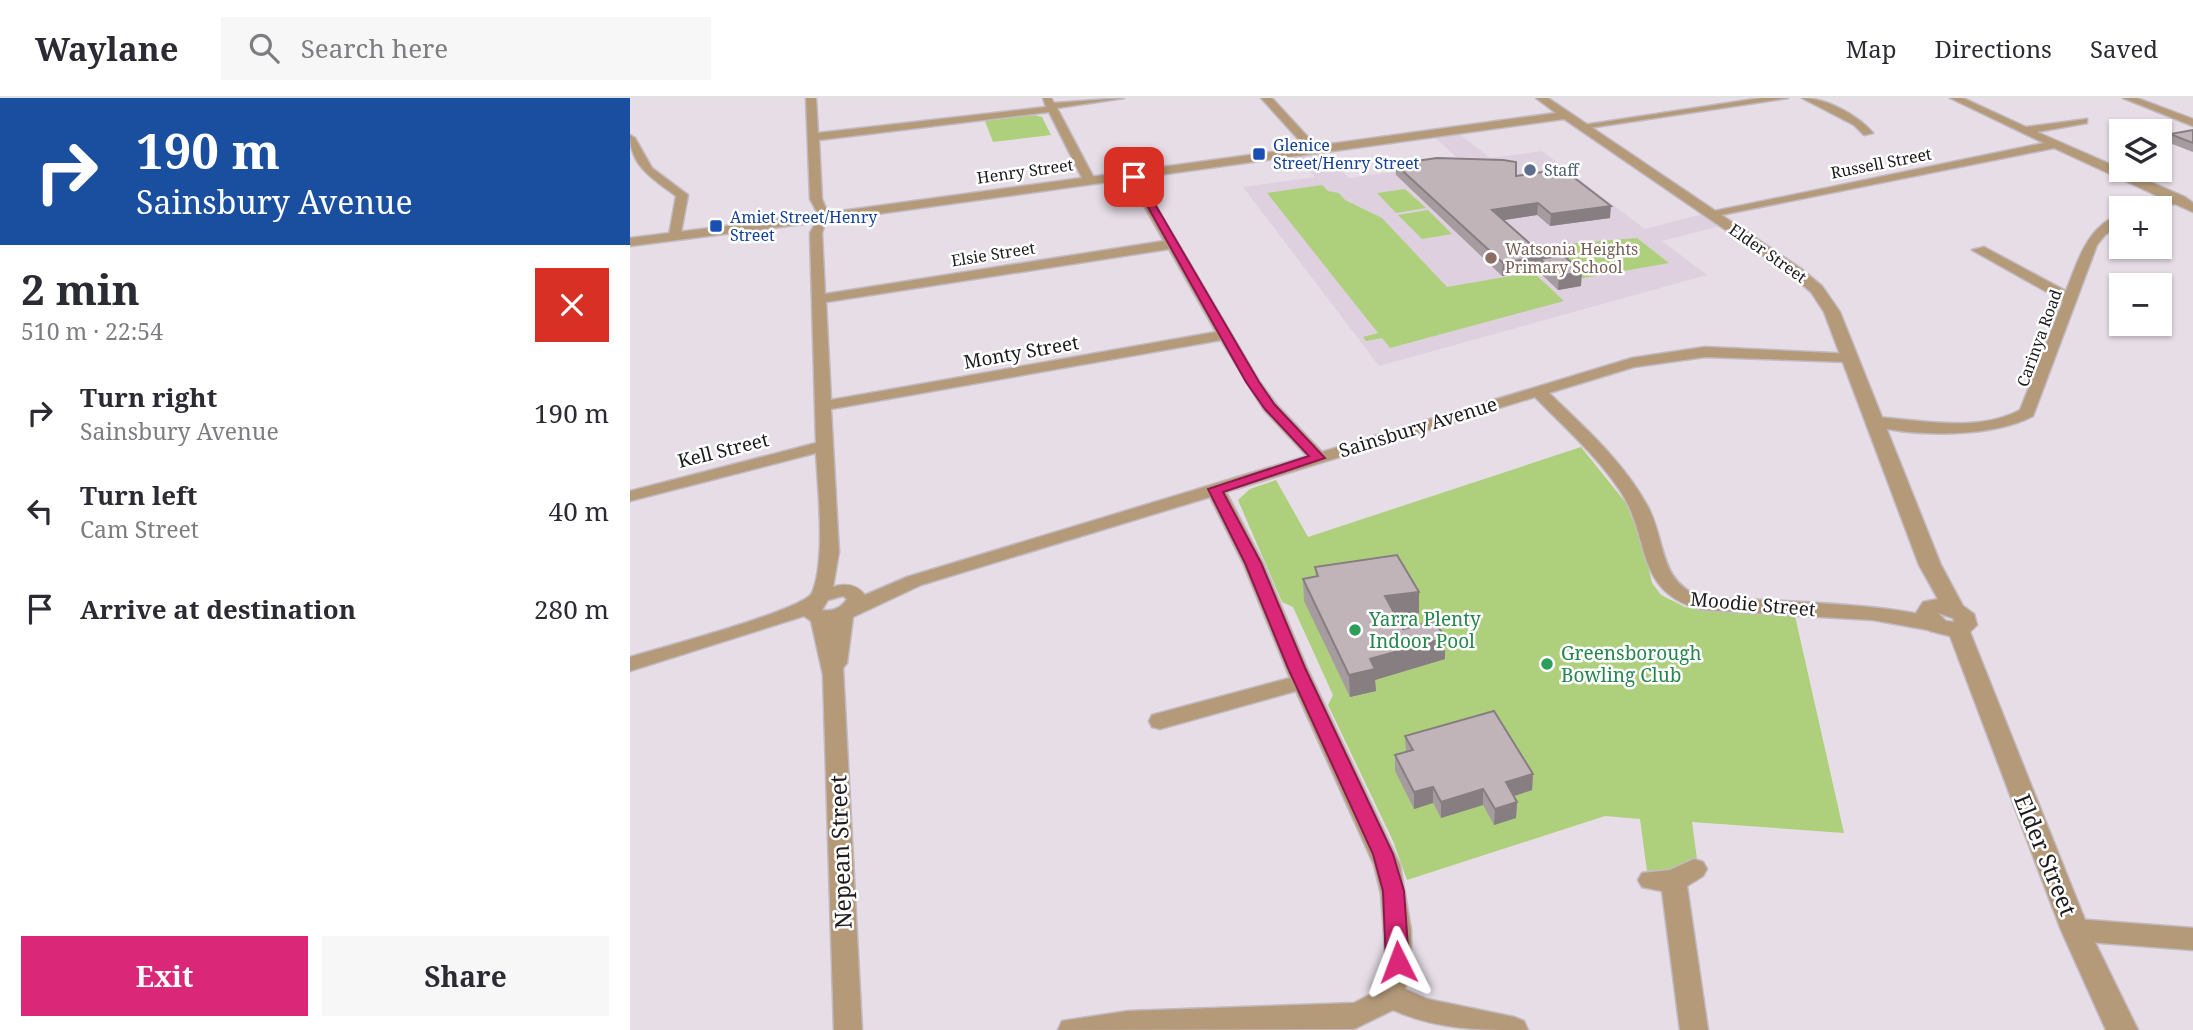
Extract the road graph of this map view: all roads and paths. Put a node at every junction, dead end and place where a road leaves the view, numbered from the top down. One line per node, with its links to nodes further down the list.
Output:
1 (811, 98): 16 (street, Nepean Street)
2 (1119, 98): 9 (street)
3 (1266, 98): 19 (street)
4 (1541, 98): 10 (street, Elder Street)
5 (1783, 98): 13 (street)
6 (1807, 98): 15 (street)
7 (1955, 98): 14 (street)
8 (2128, 98): 12 (street)
9 (1050, 104): 16 (street); 23 (street)
10 (1566, 115): 13 (street, Elder Street); 19 (street, Henry Street)
11 (2083, 121): 14 (street)
12 (2193, 123)
13 (1582, 126): 25 (street, Elder Street)
14 (2027, 130): 18 (street)
15 (1868, 132)
16 (813, 137): 26 (street, Nepean Street)
17 (630, 138): 20 (street)
18 (2058, 145): 24 (street); 25 (street, Russell Street)
19 (1314, 150): 22 (street, Henry Street)
20 (645, 168): 21 (street); 28 (street)
21 (632, 170)
22 (1132, 174): 23 (street, Henry Street); 30 (street)
23 (1089, 180): 26 (street, Henry Street)
24 (2184, 203)
25 (1711, 213): 35 (street, Elder Street)
26 (816, 217): 28 (street, Henry Street); 32 (street, Nepean Street)
27 (2109, 228): 33 (street, Carinya Road)
28 (675, 235): 29 (street, Henry Street)
29 (630, 242)
30 (1173, 244): 32 (street, Elsie Street); 34 (street)
31 (1979, 250): 33 (street)
32 (819, 299): 37 (street, Nepean Street)
33 (2072, 300): 38 (street, Carinya Road)
34 (1226, 335): 37 (street, Monty Street); 40 (street)
35 (1849, 356): 36 (street, Sainsbury Avenue); 38 (street, Elder Street)
36 (1538, 391): 40 (street, Sainsbury Avenue); 46 (street, Moodie Street)
37 (823, 406): 39 (street, Nepean Street)
38 (1875, 422): 46 (street, Elder Street)
39 (825, 446): 42 (street, Kell Street); 43 (street, Nepean Street)
40 (1318, 458): 41 (street, Sainsbury Avenue)
41 (1215, 489): 44 (street, Sainsbury Avenue); 49 (street)
42 (630, 496)
43 (830, 552): 44 (street, Nepean Street); 45 (street, Nepean Street)
44 (848, 601): 45 (street, Sainsbury Avenue); 48 (street, Nepean Street)
45 (817, 608): 47 (street); 48 (street, Nepean Street)
46 (1941, 617): 52 (street, Elder Street)
47 (630, 664)
48 (834, 675): 55 (street, Nepean Street)
49 (1303, 682): 50 (street); 54 (street)
50 (1160, 721)
51 (1673, 877): 58 (street)
52 (2075, 930): 53 (street); 59 (street, Elder Street)
53 (2193, 939)
54 (1389, 995): 56 (street); 57 (street)
55 (848, 1030)
56 (1072, 1030)
57 (1514, 1030)
58 (1694, 1030)
59 (2122, 1030)

